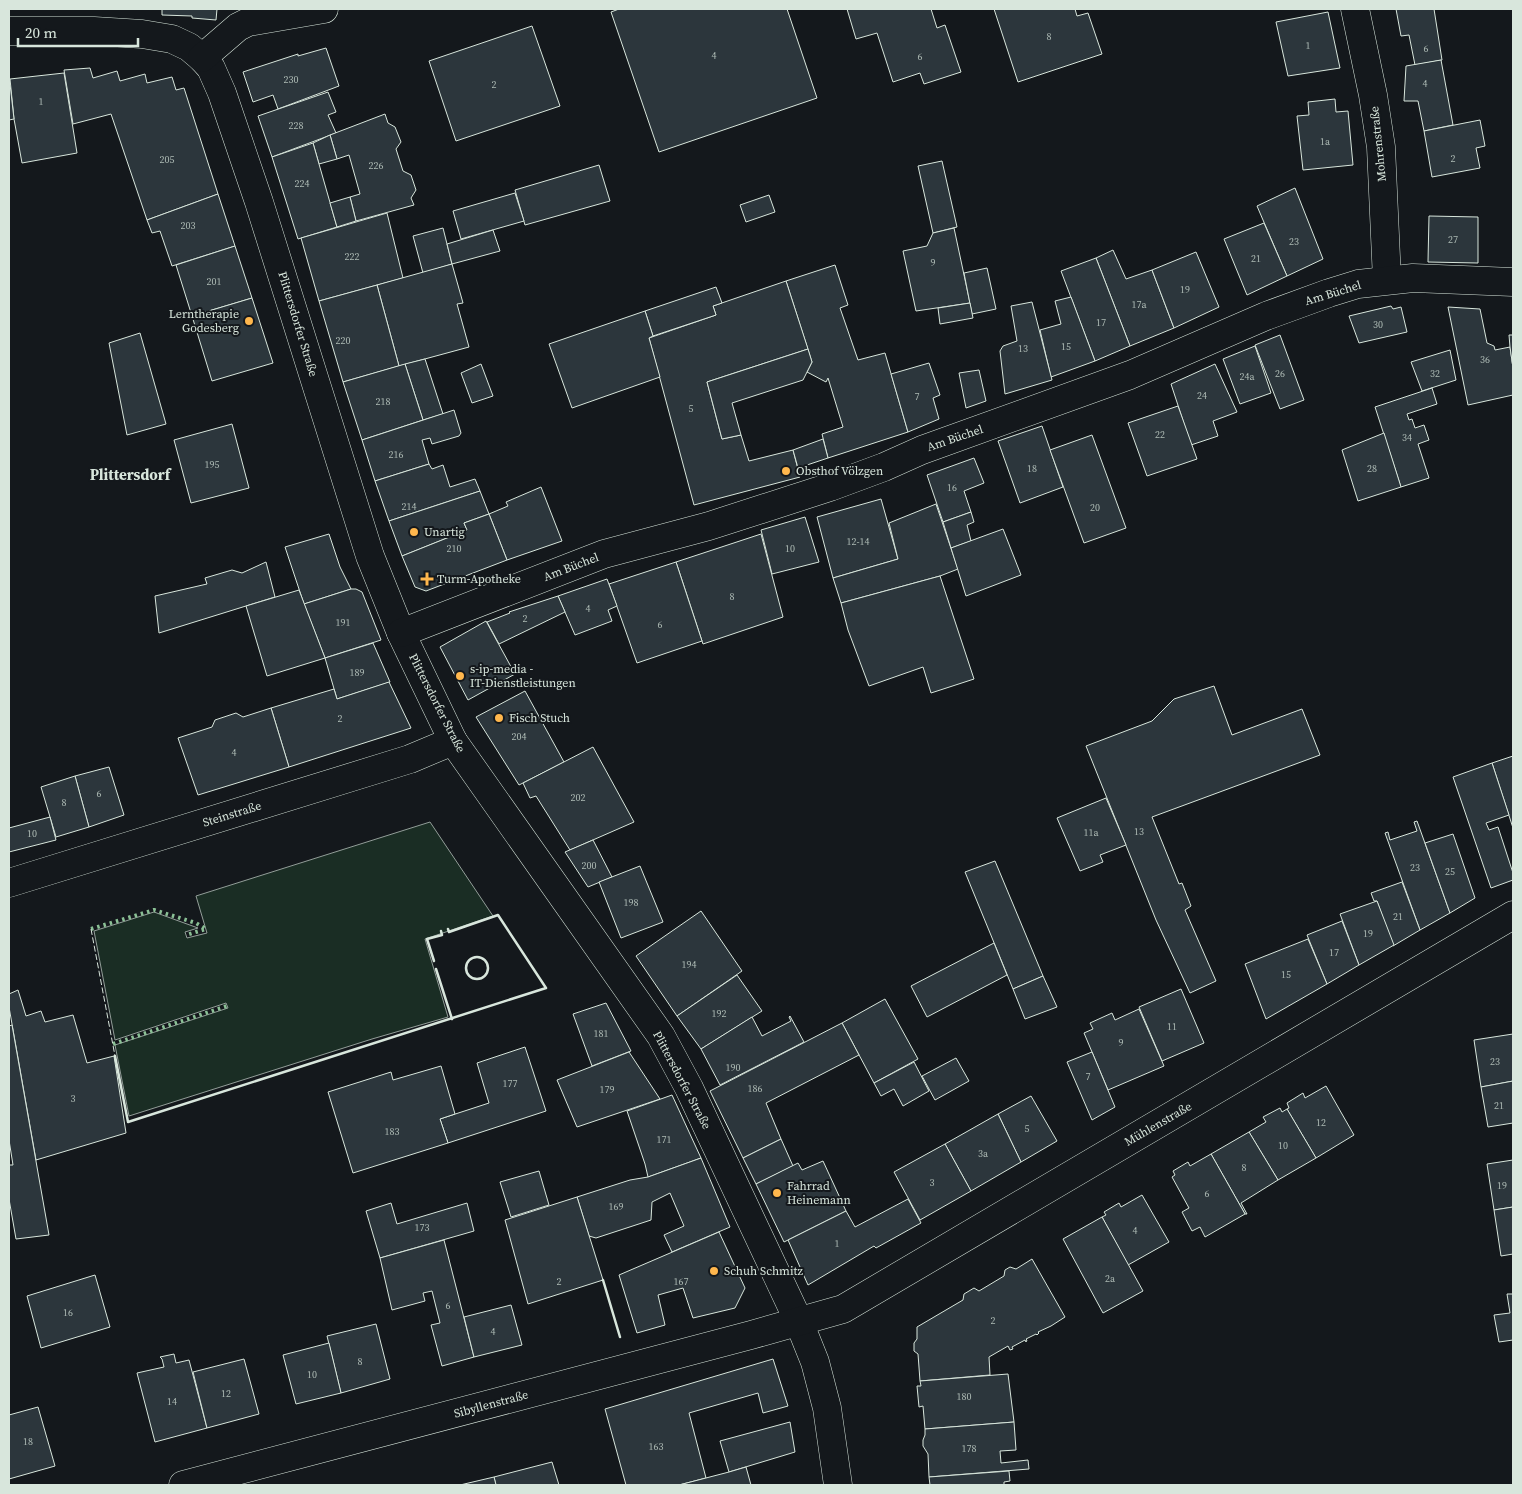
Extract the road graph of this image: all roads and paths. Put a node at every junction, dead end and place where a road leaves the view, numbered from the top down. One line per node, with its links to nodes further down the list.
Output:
1 (324, 9): 4 (street)
2 (1355, 9): 5 (street, Mohrenstraße)
3 (9, 31): 4 (street, Plittersdorfer Straße)
4 (202, 58): 7 (street, Plittersdorfer Straße)
5 (1387, 280): 6 (street, Am Büchel); 7 (street, Am Büchel)
6 (1513, 282)
7 (401, 633): 8 (street, Plittersdorfer Straße)
8 (453, 741): 9 (street, Steinstraße); 11 (street, Plittersdorfer Straße)
9 (9, 883)
10 (1513, 915): 11 (street, Mühlenstraße)
11 (799, 1322): 12 (street, Sibyllenstraße); 13 (street, Plittersdorfer Straße)
12 (184, 1485)
13 (838, 1485)

